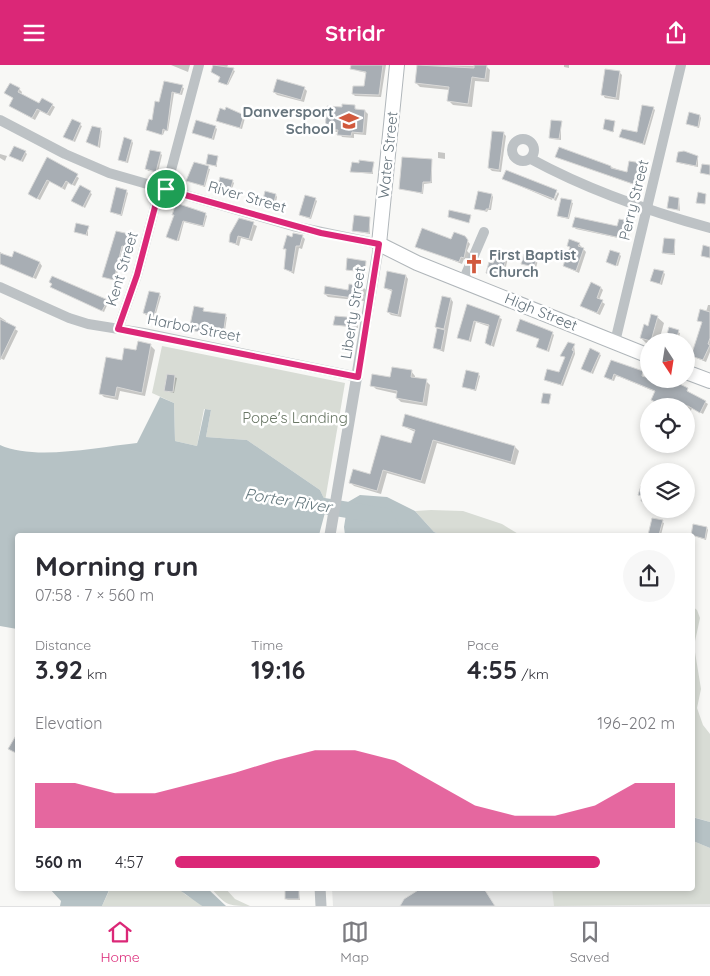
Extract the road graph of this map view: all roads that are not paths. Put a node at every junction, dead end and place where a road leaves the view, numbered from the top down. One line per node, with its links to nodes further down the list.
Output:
1 (199, 65): 6 (street, Kent Street)
2 (397, 65): 10 (main road, Water Street)
3 (682, 65): 7 (street, Perry Street)
4 (0, 120): 6 (street, River Street)
5 (531, 159): 7 (street)
6 (163, 189): 10 (street, River Street); 13 (street, Kent Street)
7 (647, 210): 8 (street); 14 (street, Perry Street)
8 (710, 228)
9 (484, 232): 11 (street)
10 (379, 244): 11 (main road, High Street); 17 (street, Liberty Street)
11 (463, 281): 14 (main road, High Street)
12 (0, 287): 13 (street, Harbor Street)
13 (118, 329): 17 (street, Harbor Street)
14 (615, 342): 15 (main road, High Street)
15 (640, 352)
16 (695, 375): 18 (main road)
17 (358, 377): 19 (street, Liberty Street)
18 (710, 381)
19 (330, 533)
20 (320, 891): 21 (street)
21 (321, 906)

